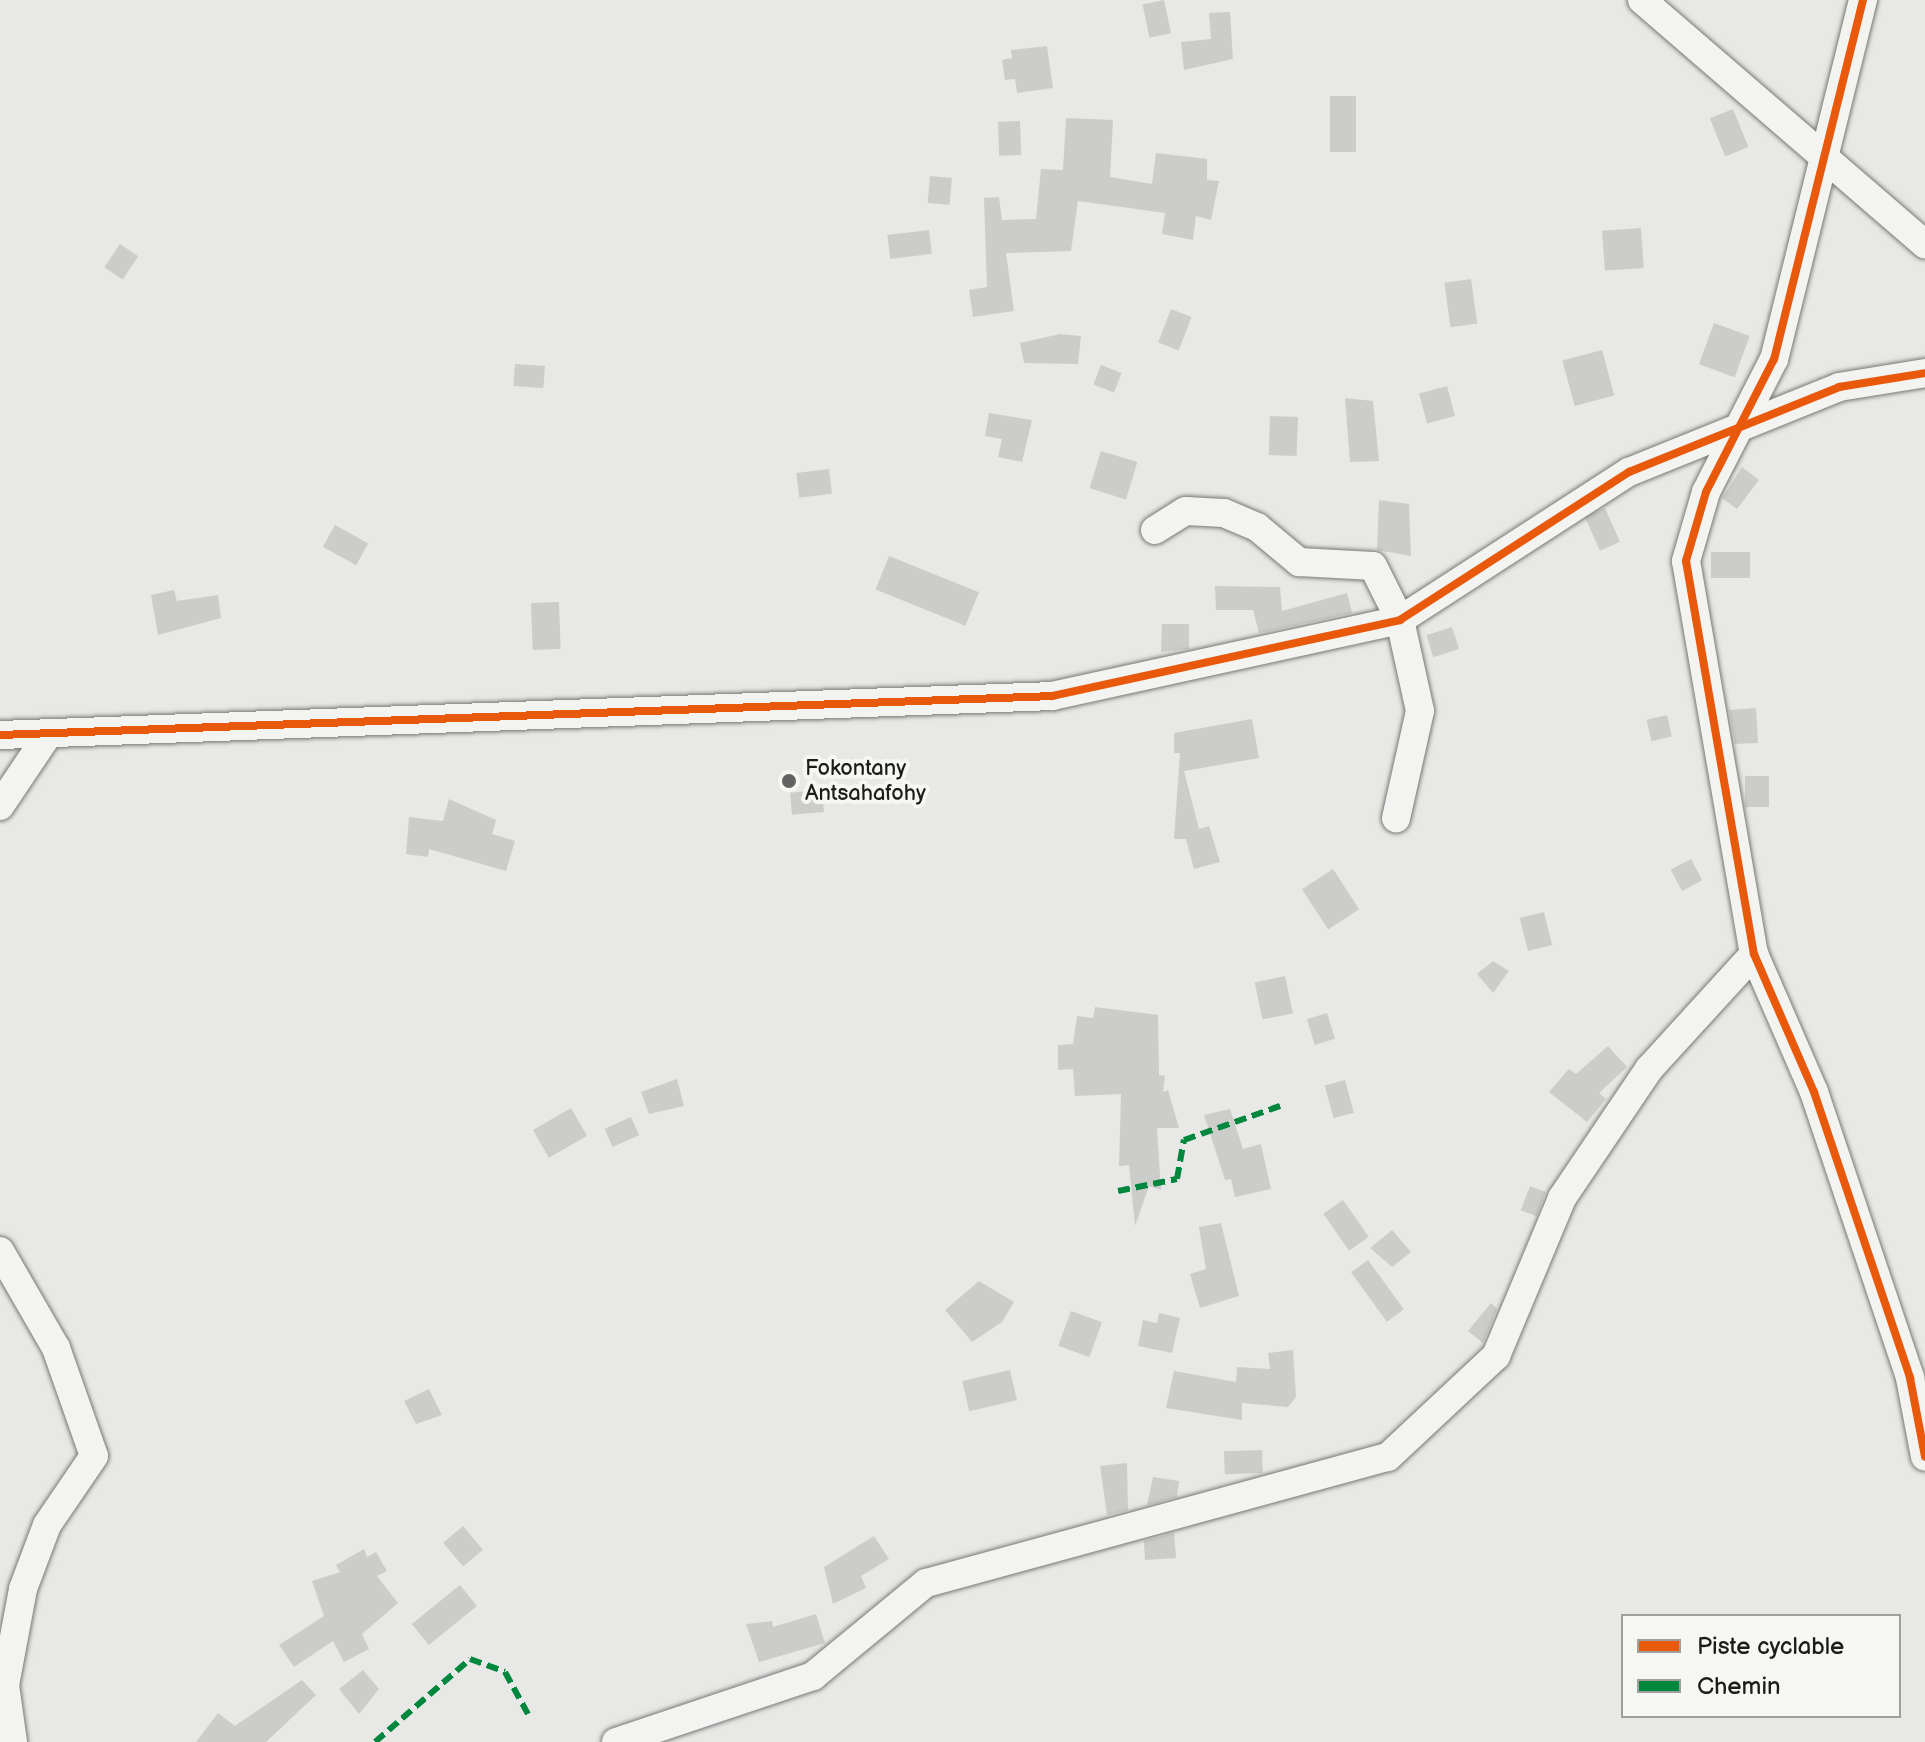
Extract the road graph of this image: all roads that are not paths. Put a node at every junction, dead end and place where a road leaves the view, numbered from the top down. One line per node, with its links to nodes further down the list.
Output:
1 (1642, 0): 3 (street)
2 (1863, 0): 3 (street)
3 (1823, 158): 4 (street); 6 (street)
4 (1925, 244)
5 (1925, 373): 6 (street)
6 (1746, 420): 8 (street); 13 (street)
7 (1155, 530): 8 (street)
8 (1400, 620): 10 (street); 12 (street)
9 (0, 735): 10 (street)
10 (47, 736): 11 (street)
11 (0, 806)
12 (1396, 818)
13 (1754, 954): 15 (street); 17 (street)
14 (0, 1251): 16 (street)
15 (1925, 1457)
16 (13, 1742)
17 (616, 1742)

